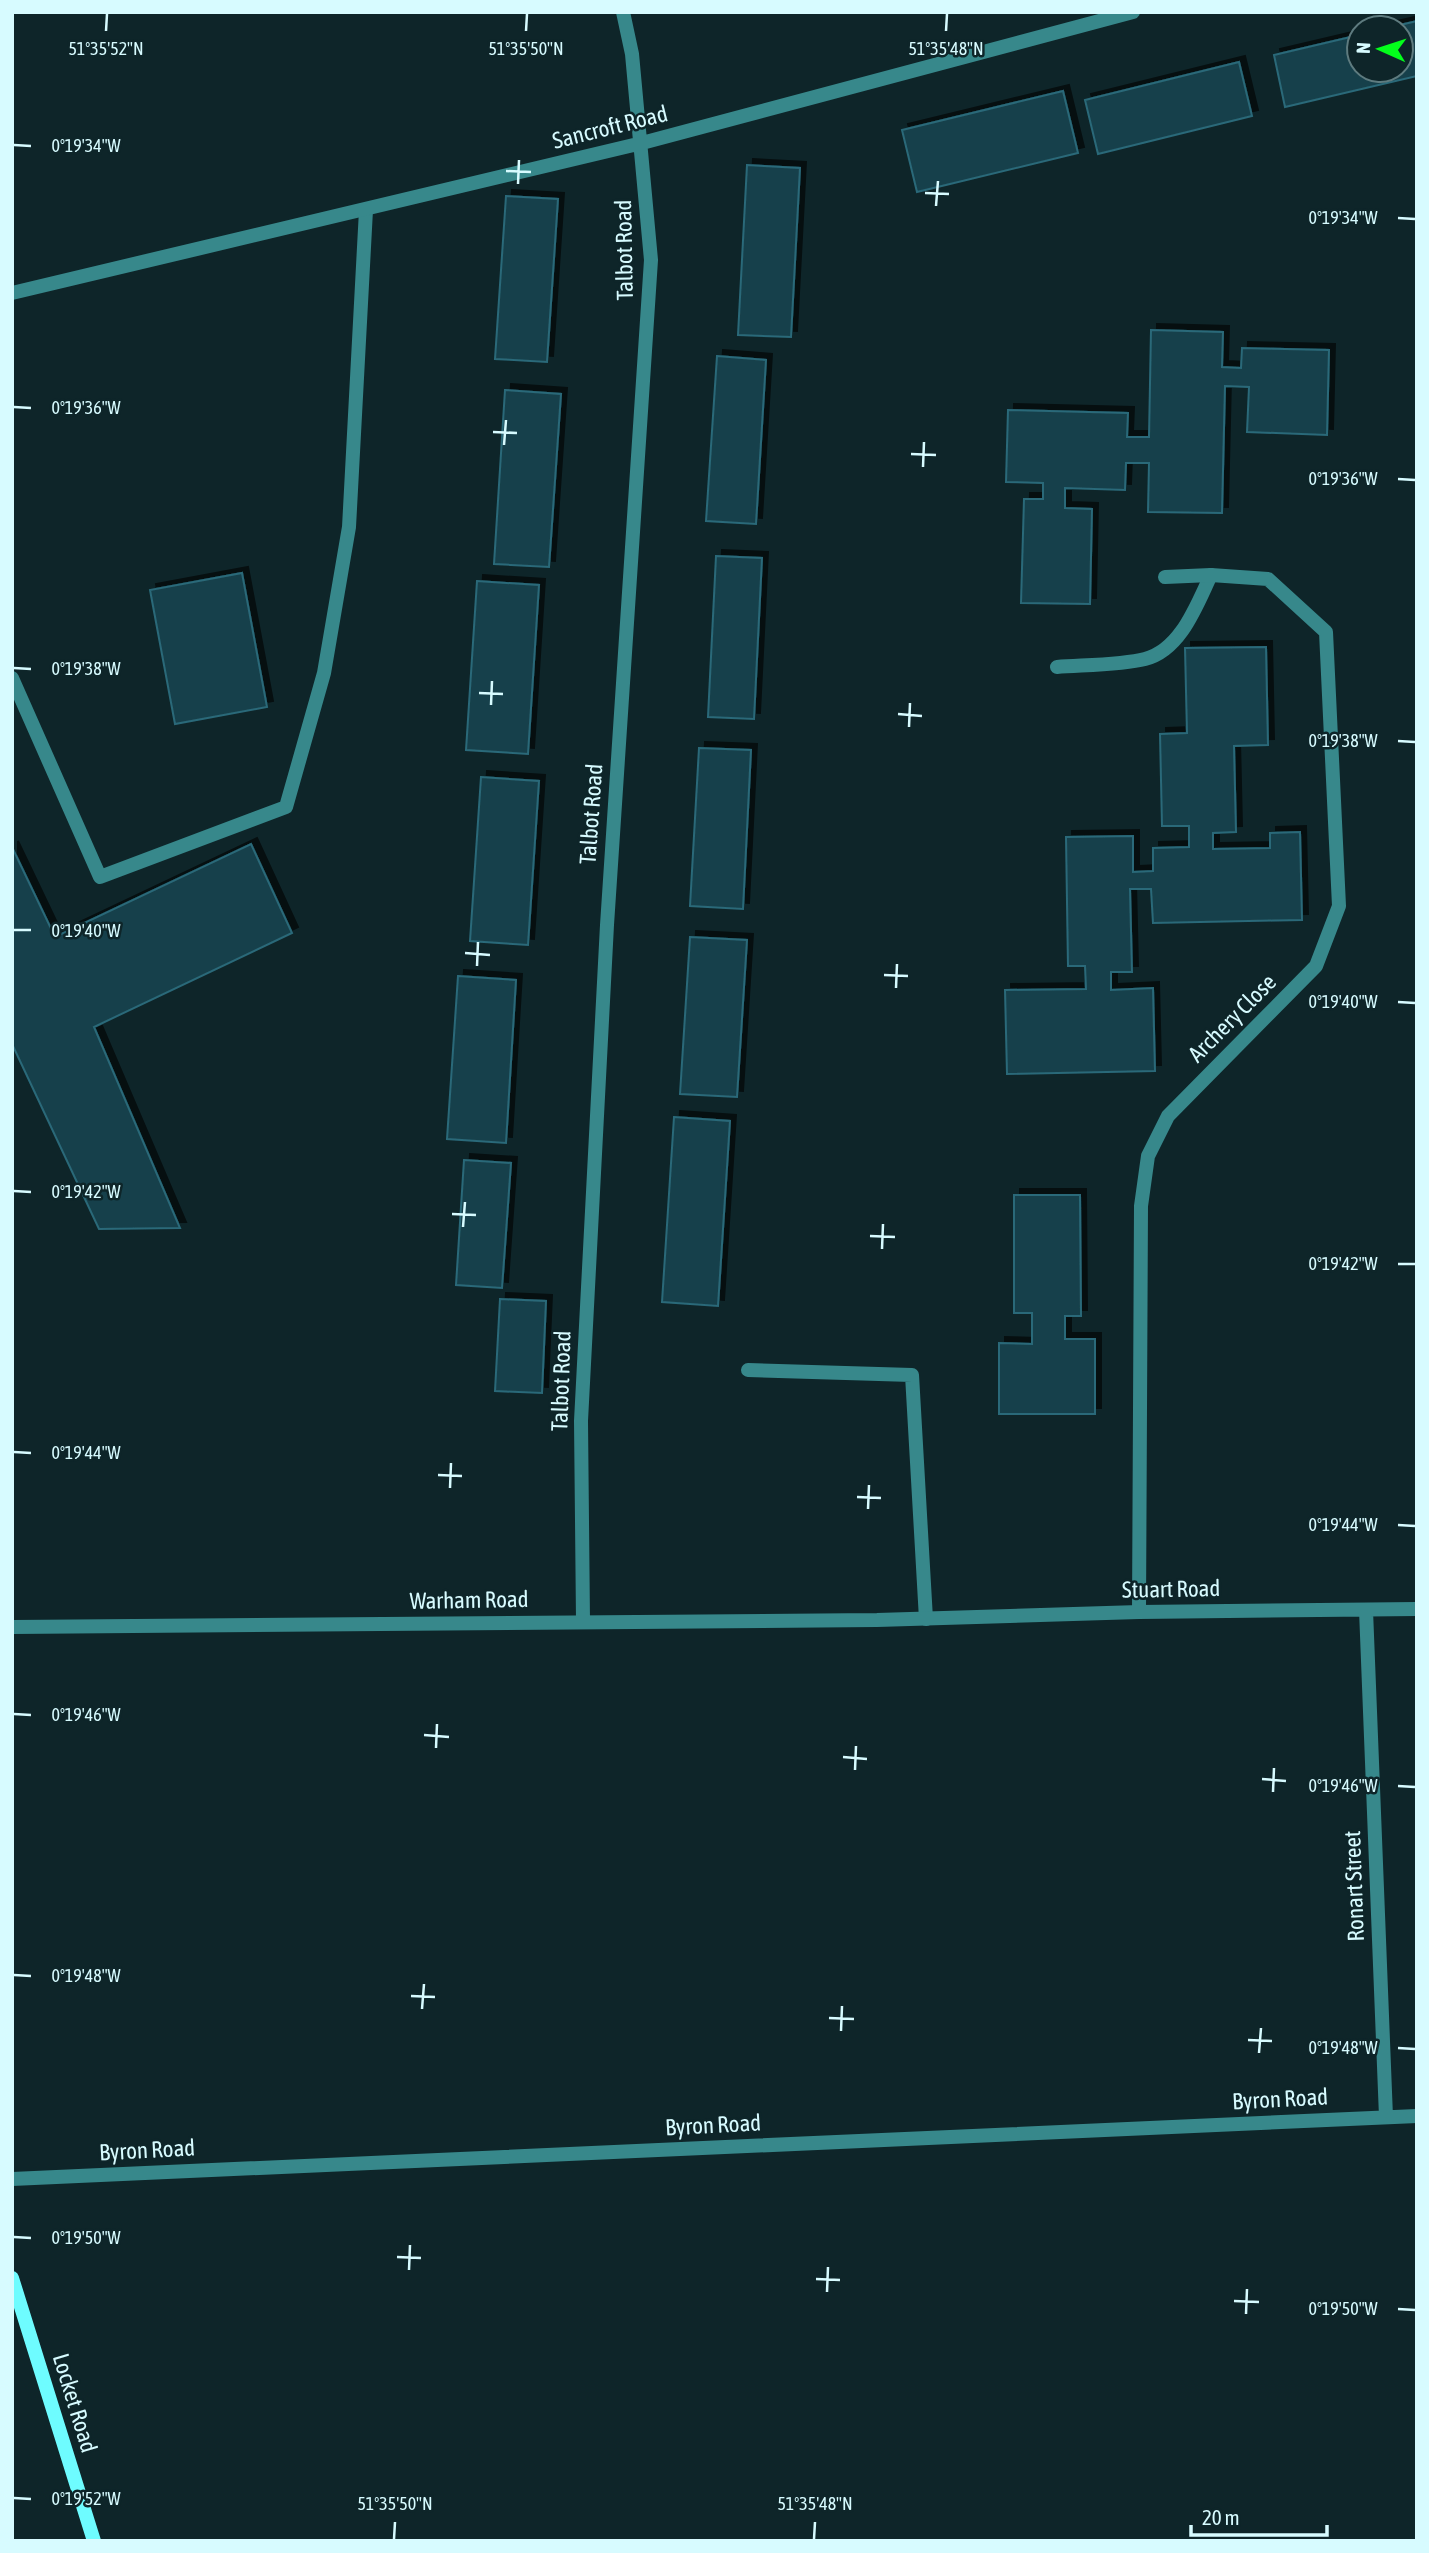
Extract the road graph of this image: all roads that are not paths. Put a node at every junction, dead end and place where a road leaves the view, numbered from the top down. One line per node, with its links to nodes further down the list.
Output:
1 (623, 12): 3 (street, Talbot Road)
2 (1133, 12): 3 (street, Sancroft Road)
3 (642, 143): 4 (street, Sancroft Road); 15 (street, Talbot Road)
4 (366, 210): 5 (street, Sancroft Road); 9 (street)
5 (12, 293)
6 (1211, 575): 7 (street, Archery Close); 8 (street); 13 (street, Archery Close)
7 (1165, 577)
8 (1057, 667)
9 (12, 678)
10 (748, 1370): 14 (street)
11 (1417, 1609): 12 (street, Stuart Road)
12 (1366, 1610): 13 (street, Stuart Road); 18 (street, Ronart Street)
13 (1139, 1612): 14 (street, Stuart Road)
14 (926, 1619): 15 (street, Warham Road)
15 (583, 1621): 16 (street, Warham Road)
16 (12, 1627)
17 (1417, 2116): 18 (street, Byron Road)
18 (1386, 2117): 19 (street, Byron Road)
19 (12, 2179)
20 (12, 2278): 21 (street, Locket Road)
21 (94, 2541)

